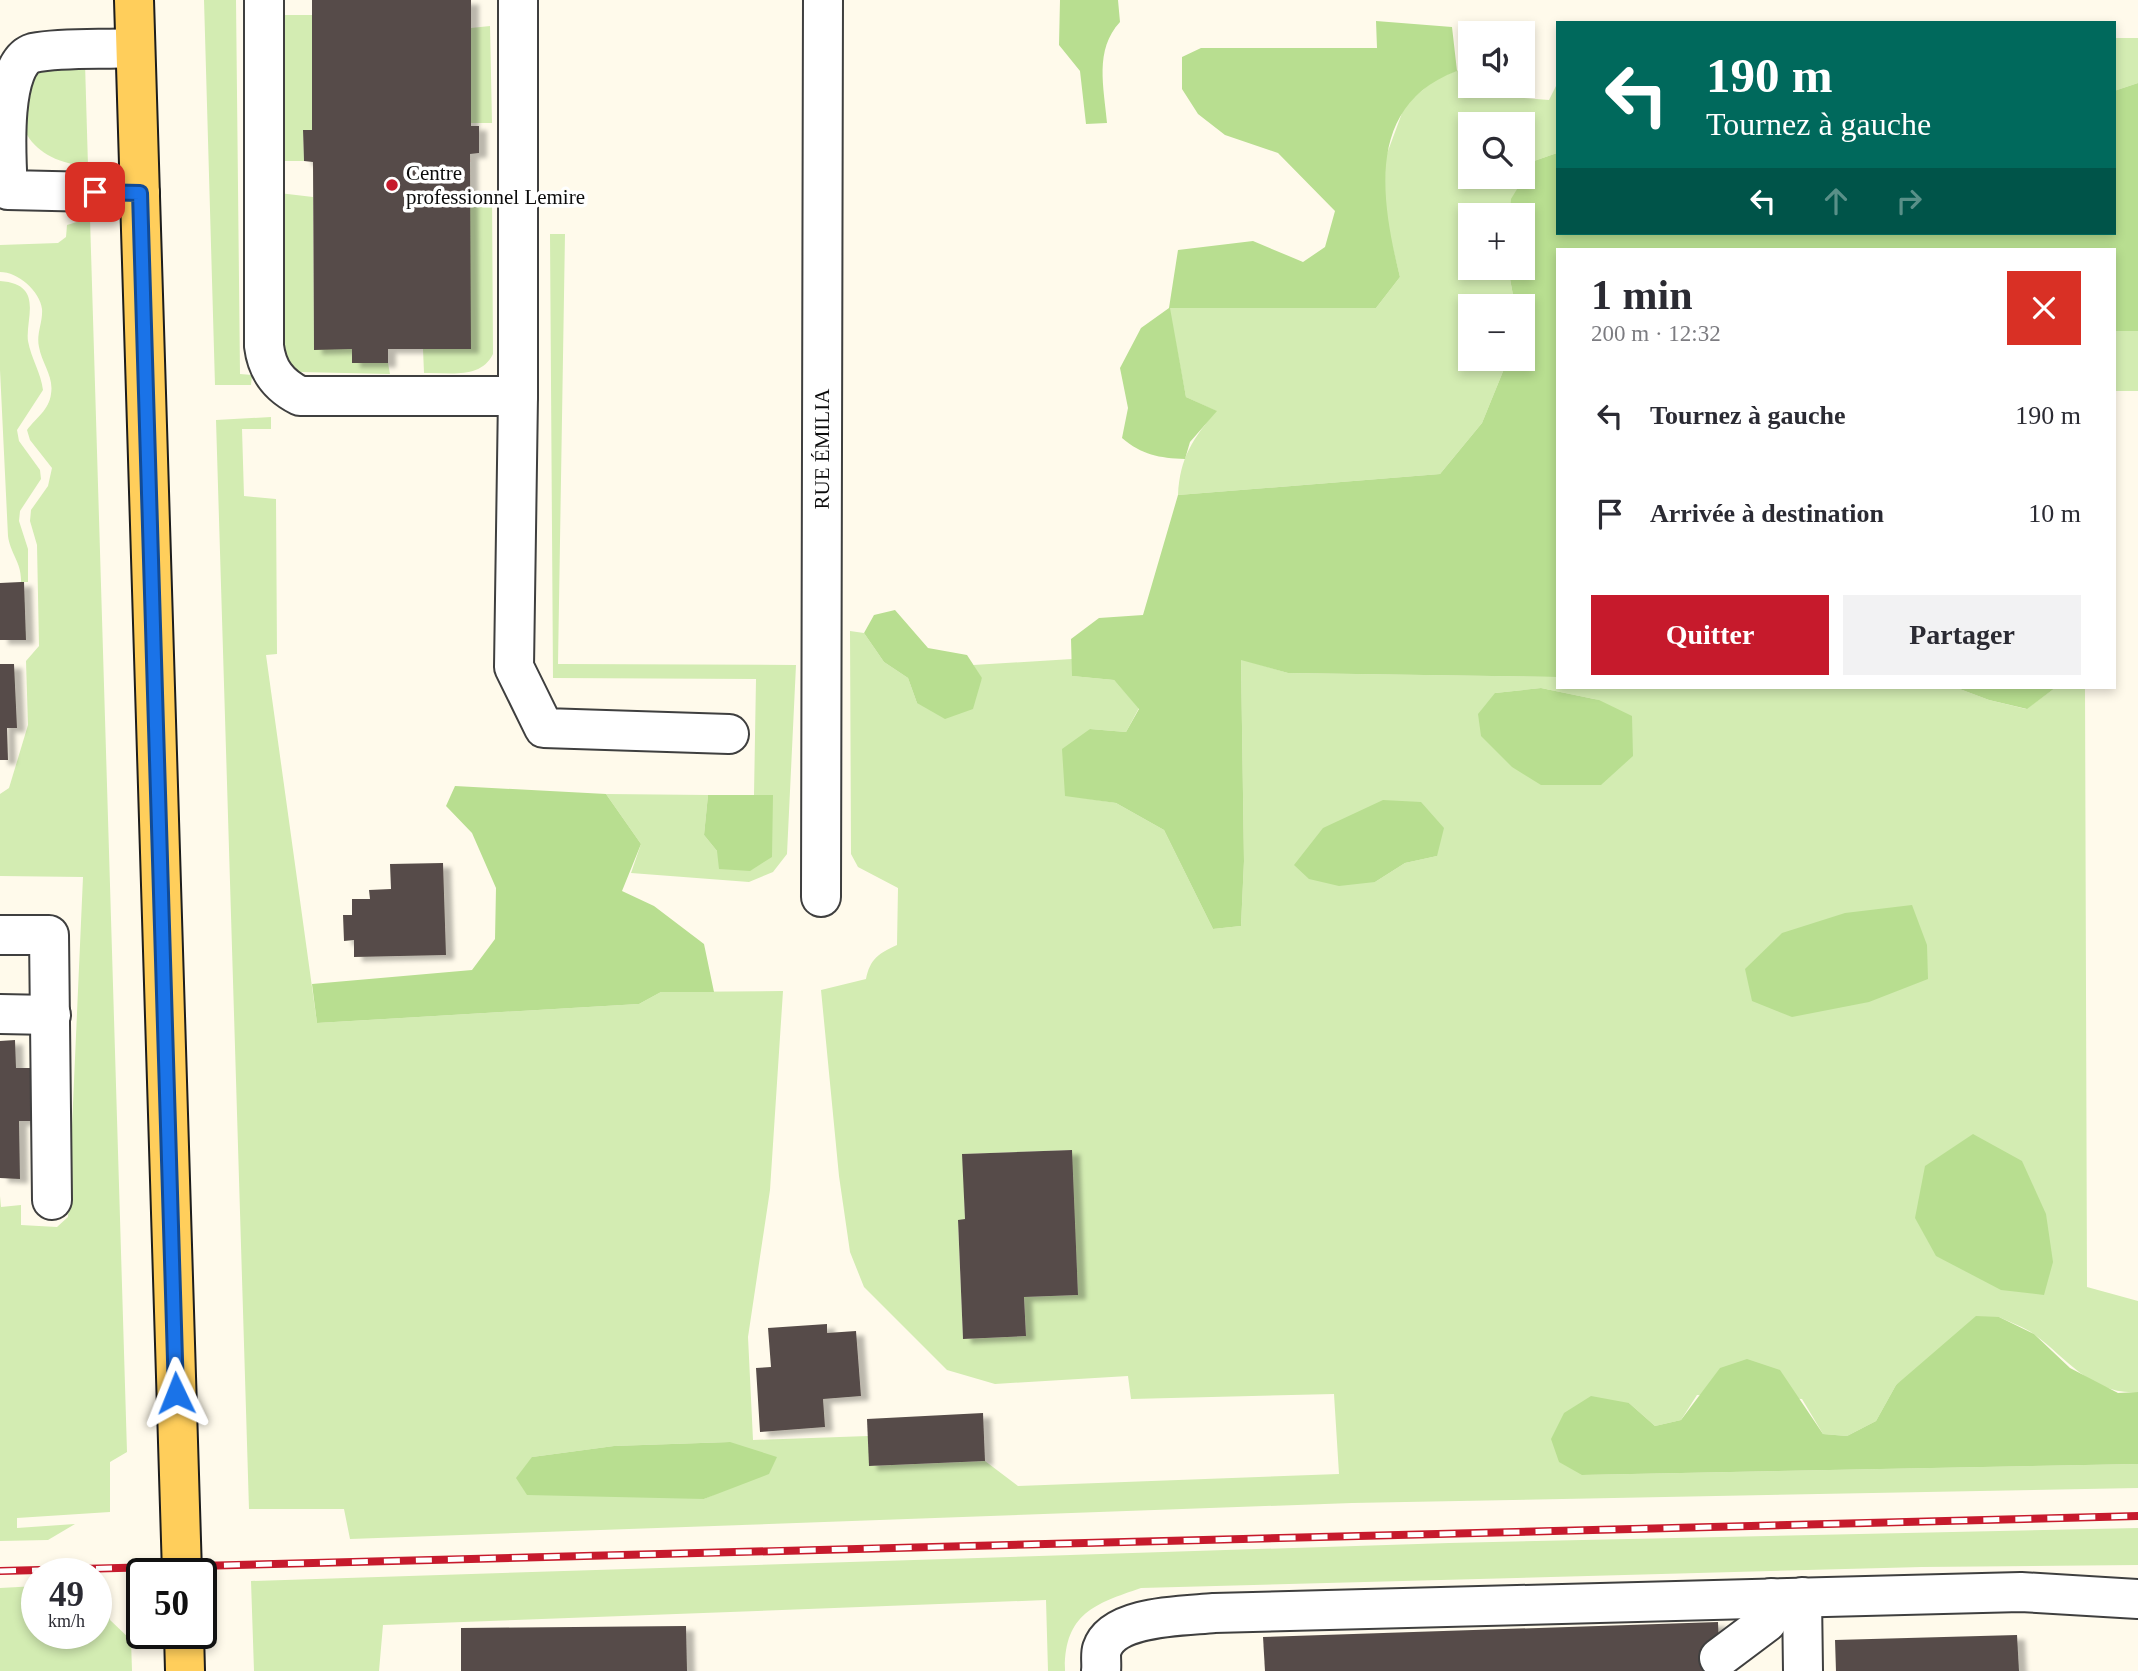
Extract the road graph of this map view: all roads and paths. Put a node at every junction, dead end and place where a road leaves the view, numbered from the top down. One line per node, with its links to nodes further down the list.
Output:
1 (134, 0): 5 (main road)
2 (264, 0): 8 (street)
3 (518, 0): 8 (street)
4 (823, 0): 10 (street, RUE ÉMILIA)
5 (135, 48): 6 (street); 7 (main road)
6 (4, 190): 7 (street)
7 (140, 193): 15 (main road)
8 (519, 396): 9 (street)
9 (729, 734)
10 (821, 897)
11 (1, 935): 13 (street)
12 (0, 1014): 13 (street)
13 (51, 1015): 14 (street)
14 (52, 1200)
15 (182, 1558)
16 (1786, 1597): 17 (street); 19 (street); 21 (street); 22 (street)
17 (2138, 1599)
18 (184, 1649): 20 (main road)
19 (1719, 1658)
20 (185, 1671)
21 (1101, 1671)
22 (1803, 1671)

